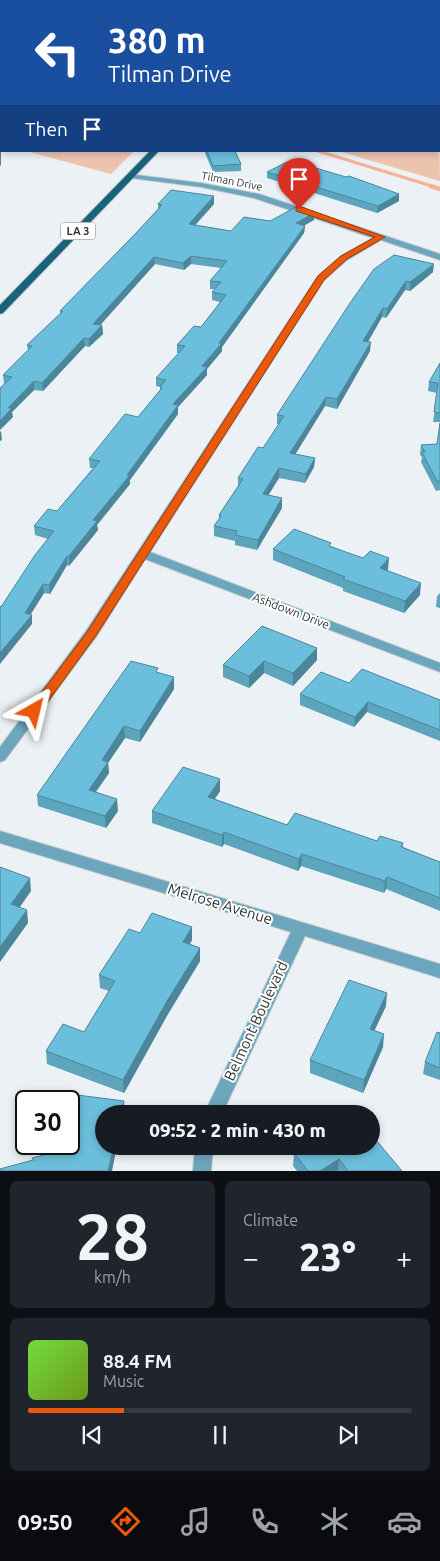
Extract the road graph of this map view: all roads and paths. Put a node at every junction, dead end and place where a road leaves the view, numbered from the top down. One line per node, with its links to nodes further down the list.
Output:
1 (154, 152): 2 (main road, LA 3)
2 (131, 176): 3 (street, Tilman Drive); 5 (main road, LA 3)
3 (381, 237): 4 (street, Tilman Drive); 6 (street)
4 (440, 257)
5 (0, 311)
6 (143, 554): 7 (street, Ashdown Drive); 8 (street)
7 (440, 668)
8 (0, 757)
9 (0, 837): 10 (street, Melrose Avenue)
10 (300, 929): 11 (street, Melrose Avenue); 12 (street, Belmont Boulevard)
11 (440, 971)
12 (217, 1105)
13 (203, 1155): 14 (street)
14 (202, 1171)

